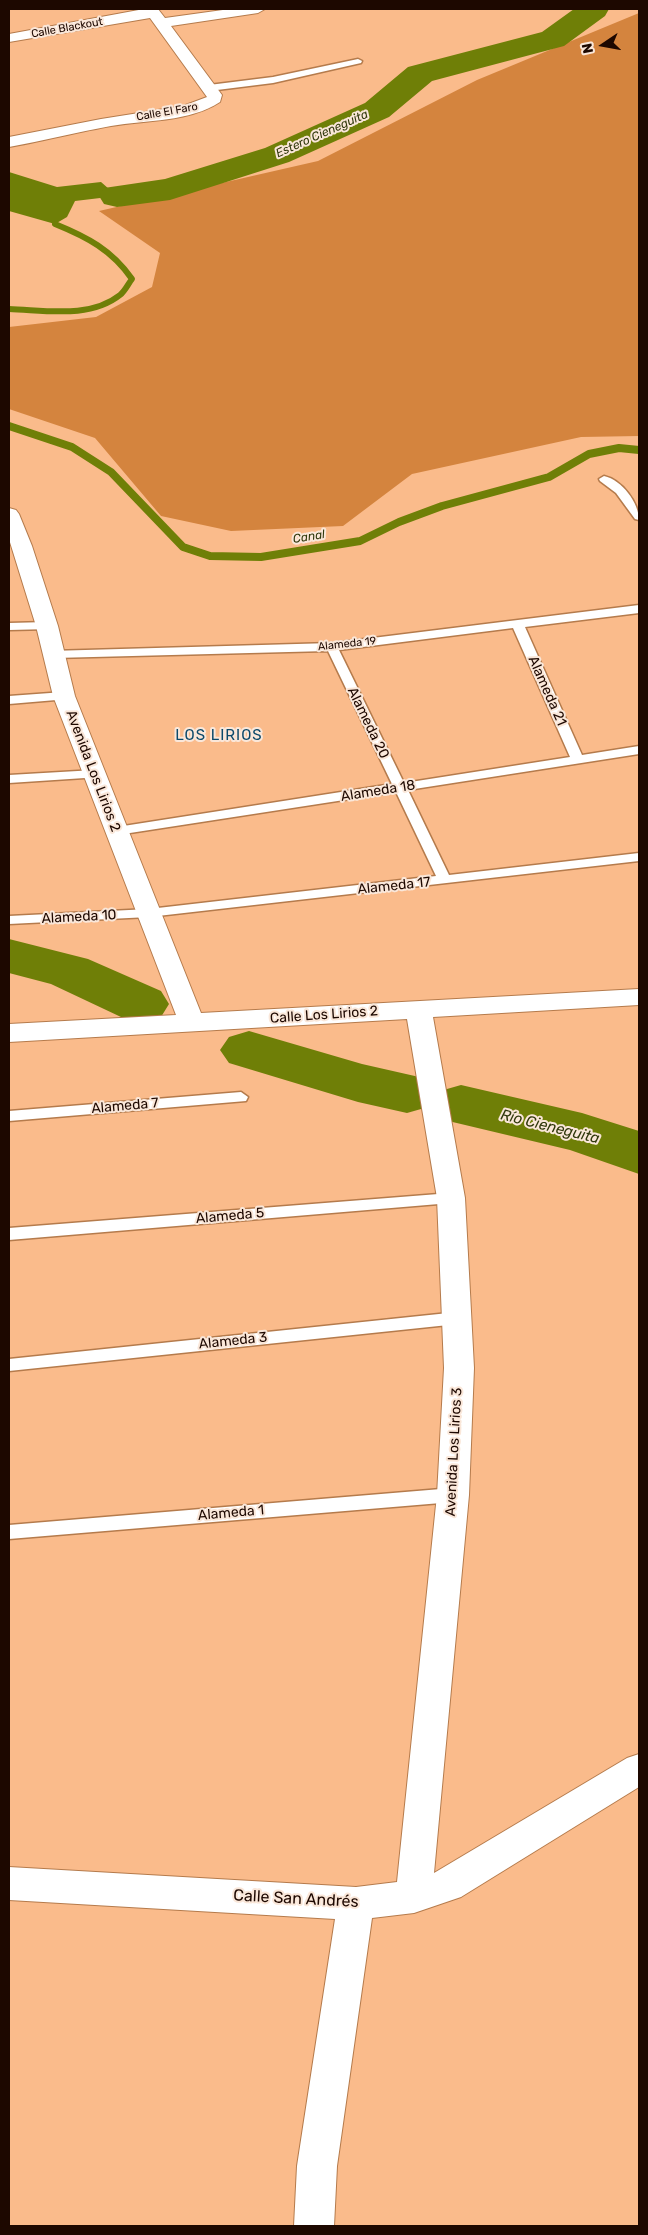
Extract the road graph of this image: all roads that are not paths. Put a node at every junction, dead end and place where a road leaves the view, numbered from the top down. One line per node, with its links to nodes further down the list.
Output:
1 (258, 9): 2 (street, Calle Blackout)
2 (156, 15): 3 (street, Calle Blackout); 5 (street, Calle El Faro)
3 (9, 38)
4 (358, 61): 5 (lane)
5 (209, 88): 6 (street, Calle El Faro)
6 (9, 142)
7 (604, 479): 9 (lane)
8 (9, 514): 10 (street, Avenida Los Lirios 2)
9 (639, 517)
10 (16, 547): 13 (street, Avenida Los Lirios 2)
11 (639, 609): 12 (lane, Alameda 19)
12 (517, 623): 15 (lane, Alameda 19); 20 (lane, Alameda 21)
13 (47, 626): 14 (lane); 16 (street, Avenida Los Lirios 2)
14 (9, 627)
15 (332, 647): 16 (lane, Alameda 19); 23 (lane, Alameda 20)
16 (54, 654): 17 (street, Avenida Los Lirios 2)
17 (64, 696): 18 (lane); 21 (street, Avenida Los Lirios 2)
18 (9, 700)
19 (639, 750): 20 (lane, Alameda 18)
20 (577, 759): 23 (lane, Alameda 18)
21 (96, 774): 22 (lane); 24 (street, Avenida Los Lirios 2)
22 (9, 779)
23 (400, 788): 24 (lane, Alameda 18); 26 (lane, Alameda 20)
24 (117, 831): 27 (street, Avenida Los Lirios 2)
25 (639, 857): 26 (lane, Alameda 17)
26 (445, 880): 27 (lane, Alameda 17)
27 (149, 913): 28 (lane, Alameda 10); 31 (street, Avenida Los Lirios 2)
28 (9, 920)
29 (639, 997): 30 (street, Calle Los Lirios 2)
30 (418, 1009): 31 (street, Calle Los Lirios 2); 35 (street, Avenida Los Lirios 3)
31 (192, 1023): 32 (street, Calle Los Lirios 2)
32 (9, 1034)
33 (241, 1097): 34 (lane, Alameda 7)
34 (9, 1116)
35 (451, 1198): 36 (lane, Alameda 5); 37 (street, Avenida Los Lirios 3)
36 (9, 1234)
37 (458, 1318): 38 (lane, Alameda 3); 39 (street, Avenida Los Lirios 3)
38 (9, 1365)
39 (453, 1495): 40 (lane, Alameda 1); 43 (street, Avenida Los Lirios 3)
40 (9, 1532)
41 (639, 1769): 43 (street, Calle San Andrés)
42 (9, 1883): 44 (street, Calle San Andrés)
43 (414, 1896): 44 (street, Calle San Andrés)
44 (356, 1904): 45 (street)
45 (314, 2226)

